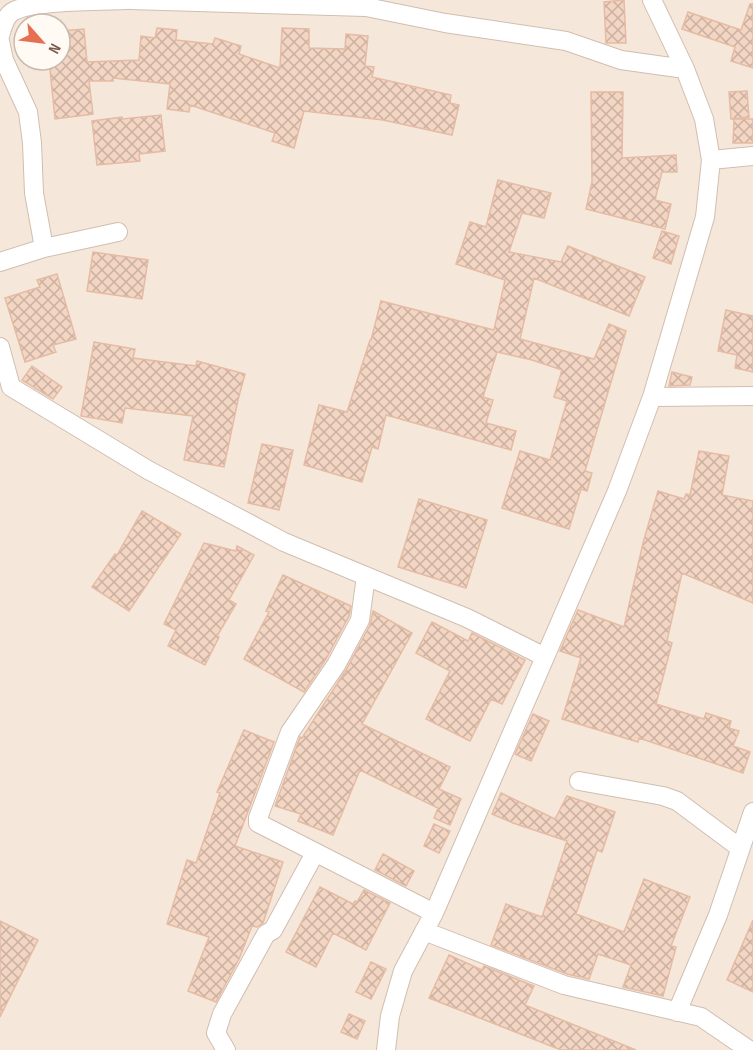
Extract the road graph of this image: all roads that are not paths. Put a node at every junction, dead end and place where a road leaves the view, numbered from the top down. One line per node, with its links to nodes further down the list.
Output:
1 (129, 0): 3 (street); 4 (street)
2 (652, 0): 6 (street)
3 (24, 2): 5 (street)
4 (365, 3): 6 (street)
5 (0, 39): 10 (street)
6 (685, 69): 8 (street)
7 (753, 156): 8 (street)
8 (711, 160): 15 (street)
9 (118, 232): 10 (street)
10 (44, 248): 11 (street)
11 (0, 262)
12 (0, 347): 13 (street)
13 (5, 391): 16 (street)
14 (753, 396): 15 (street)
15 (652, 397): 17 (street)
16 (366, 576): 17 (street); 21 (street)
17 (546, 657): 22 (street)
18 (579, 781): 20 (street)
19 (753, 812): 20 (street)
20 (740, 848): 24 (street)
21 (315, 853): 22 (street); 25 (street)
22 (434, 913): 23 (street)
23 (424, 931): 24 (street); 26 (street)
24 (677, 1012): 27 (street)
25 (226, 1050)
26 (386, 1050)
27 (749, 1050)

